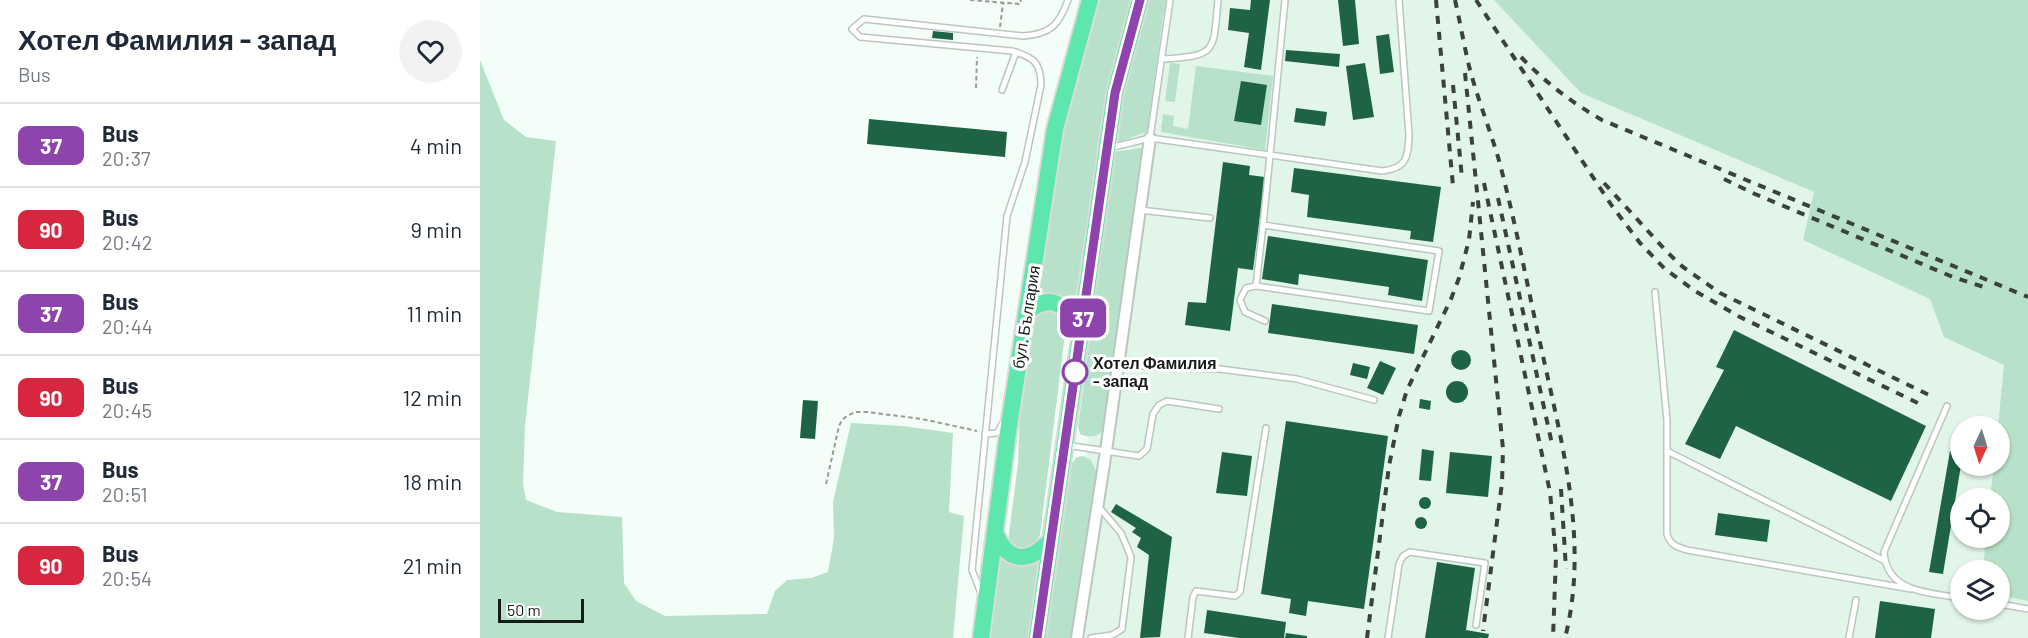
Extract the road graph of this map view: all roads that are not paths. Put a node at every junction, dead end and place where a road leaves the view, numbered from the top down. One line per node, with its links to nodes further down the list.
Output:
1 (1068, 0): 8 (lane)
2 (1090, 0): 19 (highway, бул. България)
3 (1140, 0): 12 (highway)
4 (1170, 0): 9 (lane)
5 (1218, 0): 9 (lane)
6 (1286, 0): 13 (lane)
7 (1399, 0): 13 (lane)
8 (1016, 52): 10 (lane); 28 (lane)
9 (1162, 59): 11 (lane)
10 (1002, 90)
11 (1150, 138): 12 (lane); 13 (lane); 14 (street)
12 (1106, 149): 21 (highway)
13 (1270, 155): 16 (lane)
14 (1140, 210): 15 (lane); 22 (street)
15 (1210, 218)
16 (1263, 225): 17 (lane); 17 (lane)
17 (1256, 286): 20 (lane)
18 (1655, 292): 31 (lane)
19 (1027, 313): 21 (highway); 23 (highway, бул. България)
20 (1265, 321)
21 (1081, 331): 29 (highway)
22 (1118, 365): 24 (lane); 30 (street)
23 (1013, 400): 28 (lane); 33 (highway, бул. България)
24 (1374, 400)
25 (1947, 406): 35 (lane)
26 (1219, 409): 30 (lane)
27 (1266, 428): 47 (lane)
28 (985, 434): 39 (lane)
29 (1064, 445): 30 (lane); 34 (highway)
30 (1106, 451): 32 (street)
31 (1667, 451): 35 (lane); 36 (lane)
32 (1097, 505): 45 (street); 46 (lane)
33 (996, 535): 34 (highway); 39 (highway, бул. България)
34 (1051, 540): 44 (highway)
35 (1885, 561): 36 (lane)
36 (1911, 589): 37 (lane)
37 (1950, 596)
38 (1856, 600): 49 (lane)
39 (986, 606): 43 (highway, бул. България)
40 (2010, 606): 41 (lane)
41 (2028, 609)
42 (1476, 625): 48 (lane)
43 (981, 638)
44 (1037, 638)
45 (1077, 638)
46 (1092, 638)
47 (1188, 638)
48 (1388, 638)
49 (1849, 638)

